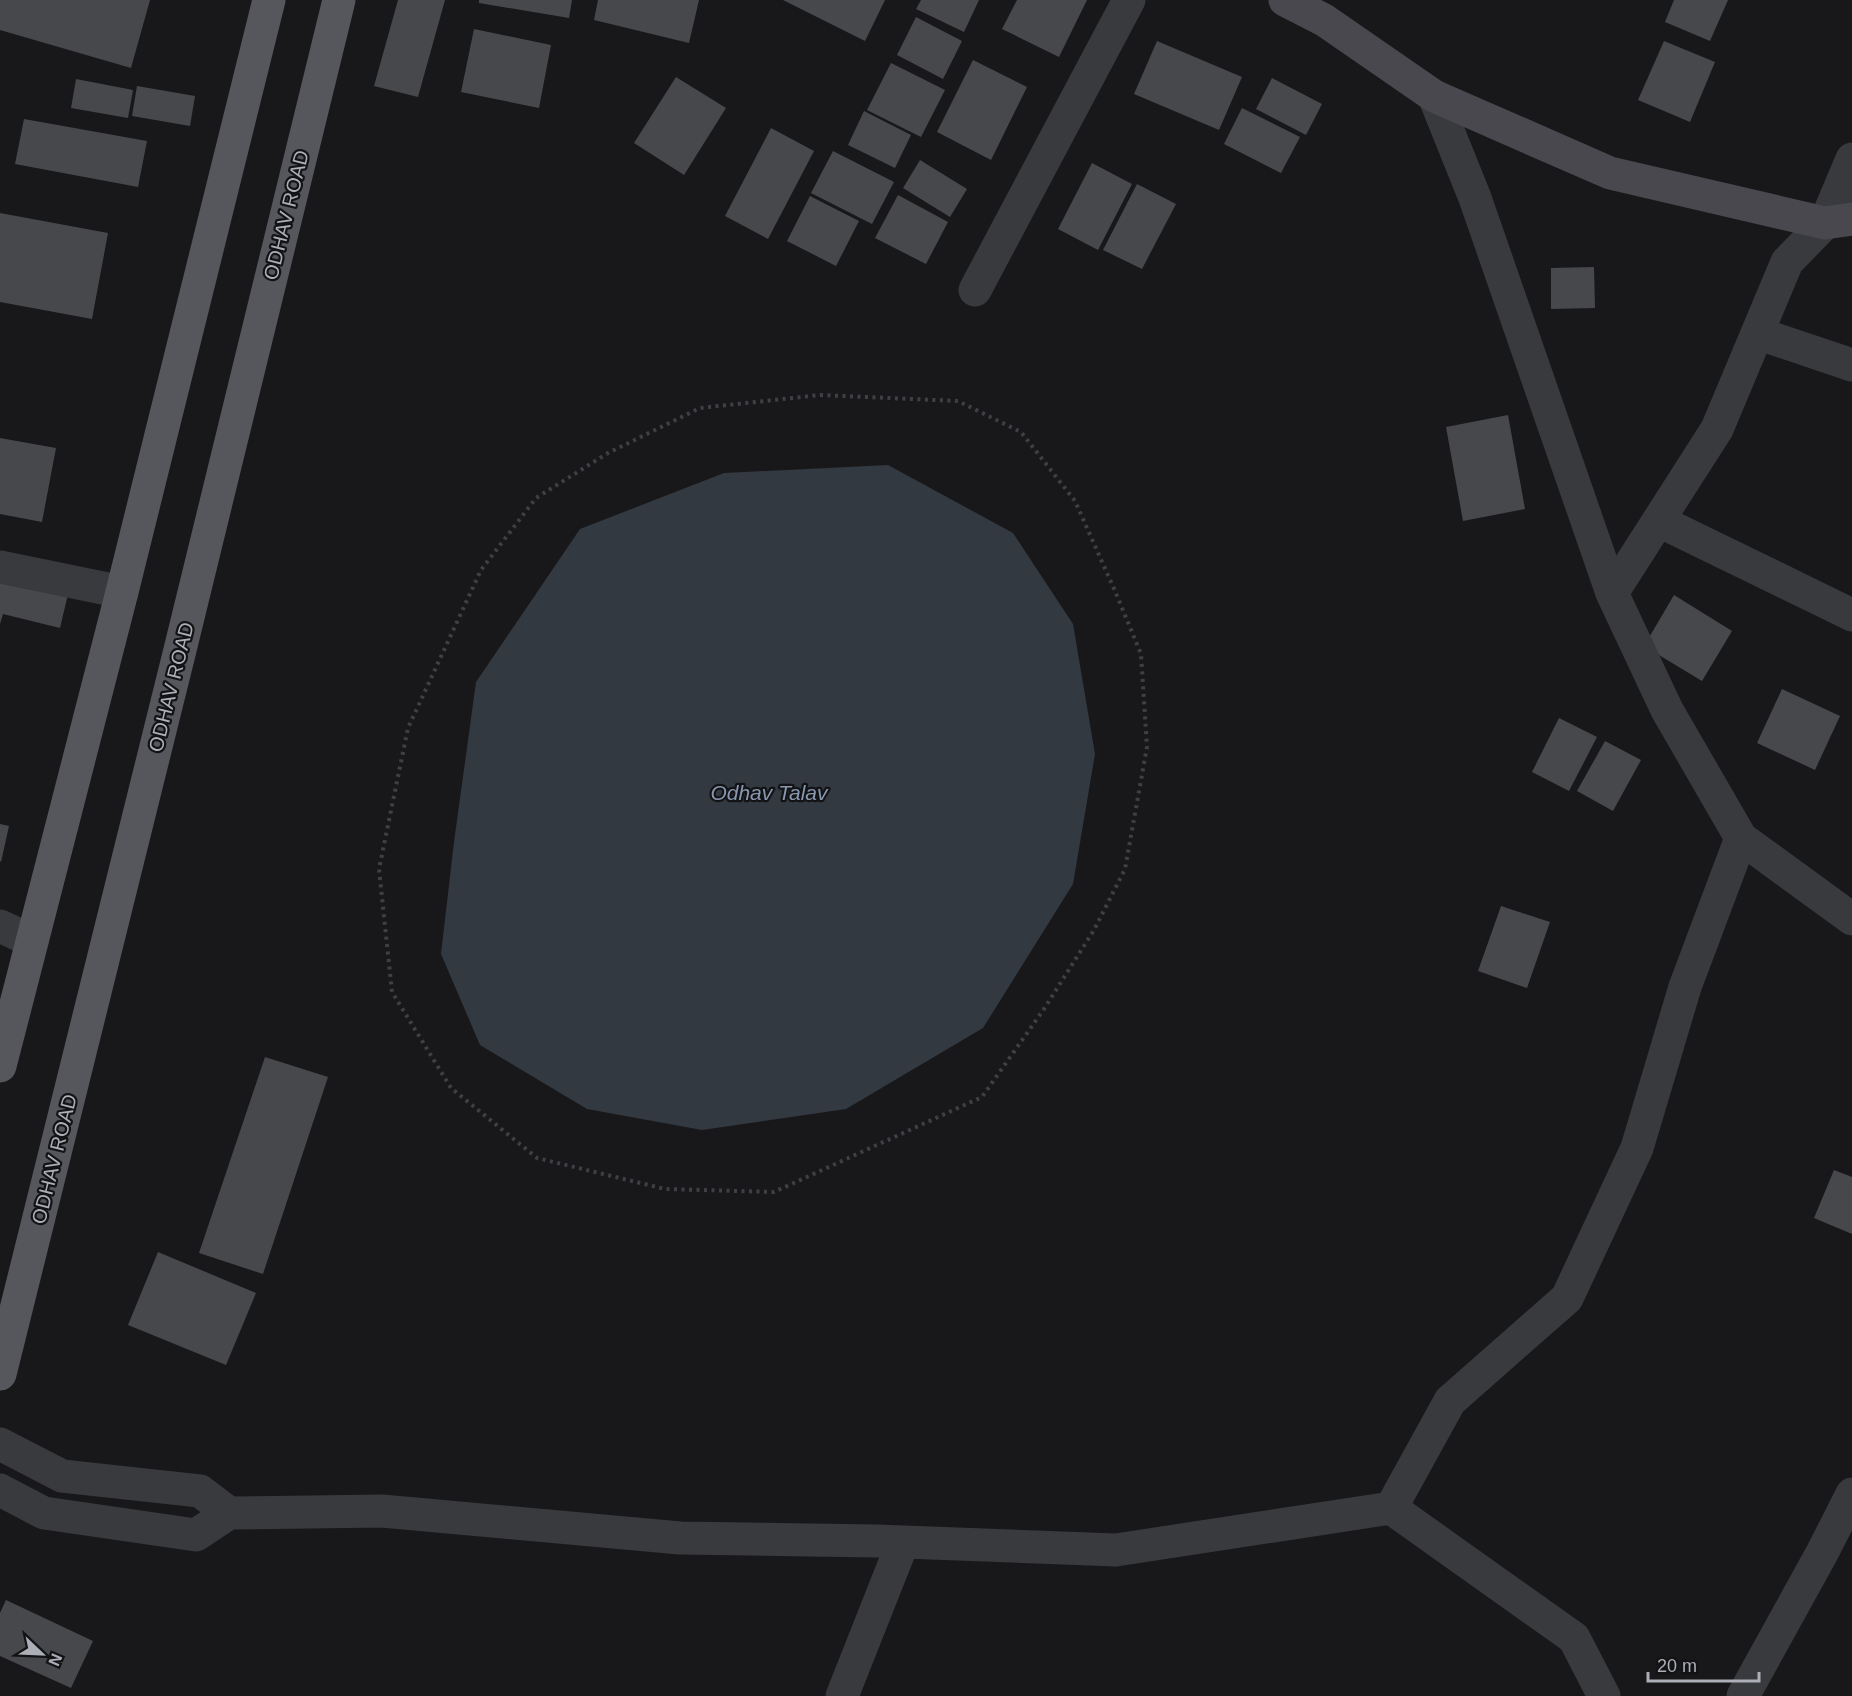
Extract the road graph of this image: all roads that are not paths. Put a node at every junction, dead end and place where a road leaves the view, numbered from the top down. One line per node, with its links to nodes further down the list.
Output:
1 (269, 0): 13 (main road)
2 (339, 0): 21 (main road, ODHAV ROAD)
3 (1129, 0): 8 (street)
4 (1285, 0): 5 (street)
5 (1434, 96): 7 (street); 14 (street)
6 (1852, 159): 7 (street)
7 (1839, 221): 9 (street)
8 (975, 290)
9 (1757, 333): 10 (street); 11 (street)
10 (1852, 365)
11 (1660, 519): 14 (street); 15 (street)
12 (0, 567): 13 (street)
13 (122, 592): 19 (main road)
14 (1612, 593): 16 (street)
15 (1852, 615)
16 (1741, 838): 17 (street); 25 (street)
17 (1852, 919)
18 (0, 926): 19 (street)
19 (32, 941): 20 (main road)
20 (0, 1066)
21 (0, 1374)
22 (0, 1444): 26 (street)
23 (0, 1490): 26 (street)
24 (1852, 1494): 30 (street)
25 (1391, 1508): 27 (street); 29 (street)
26 (229, 1513): 27 (street)
27 (903, 1542): 28 (street)
28 (842, 1696)
29 (1604, 1696)
30 (1743, 1696)

